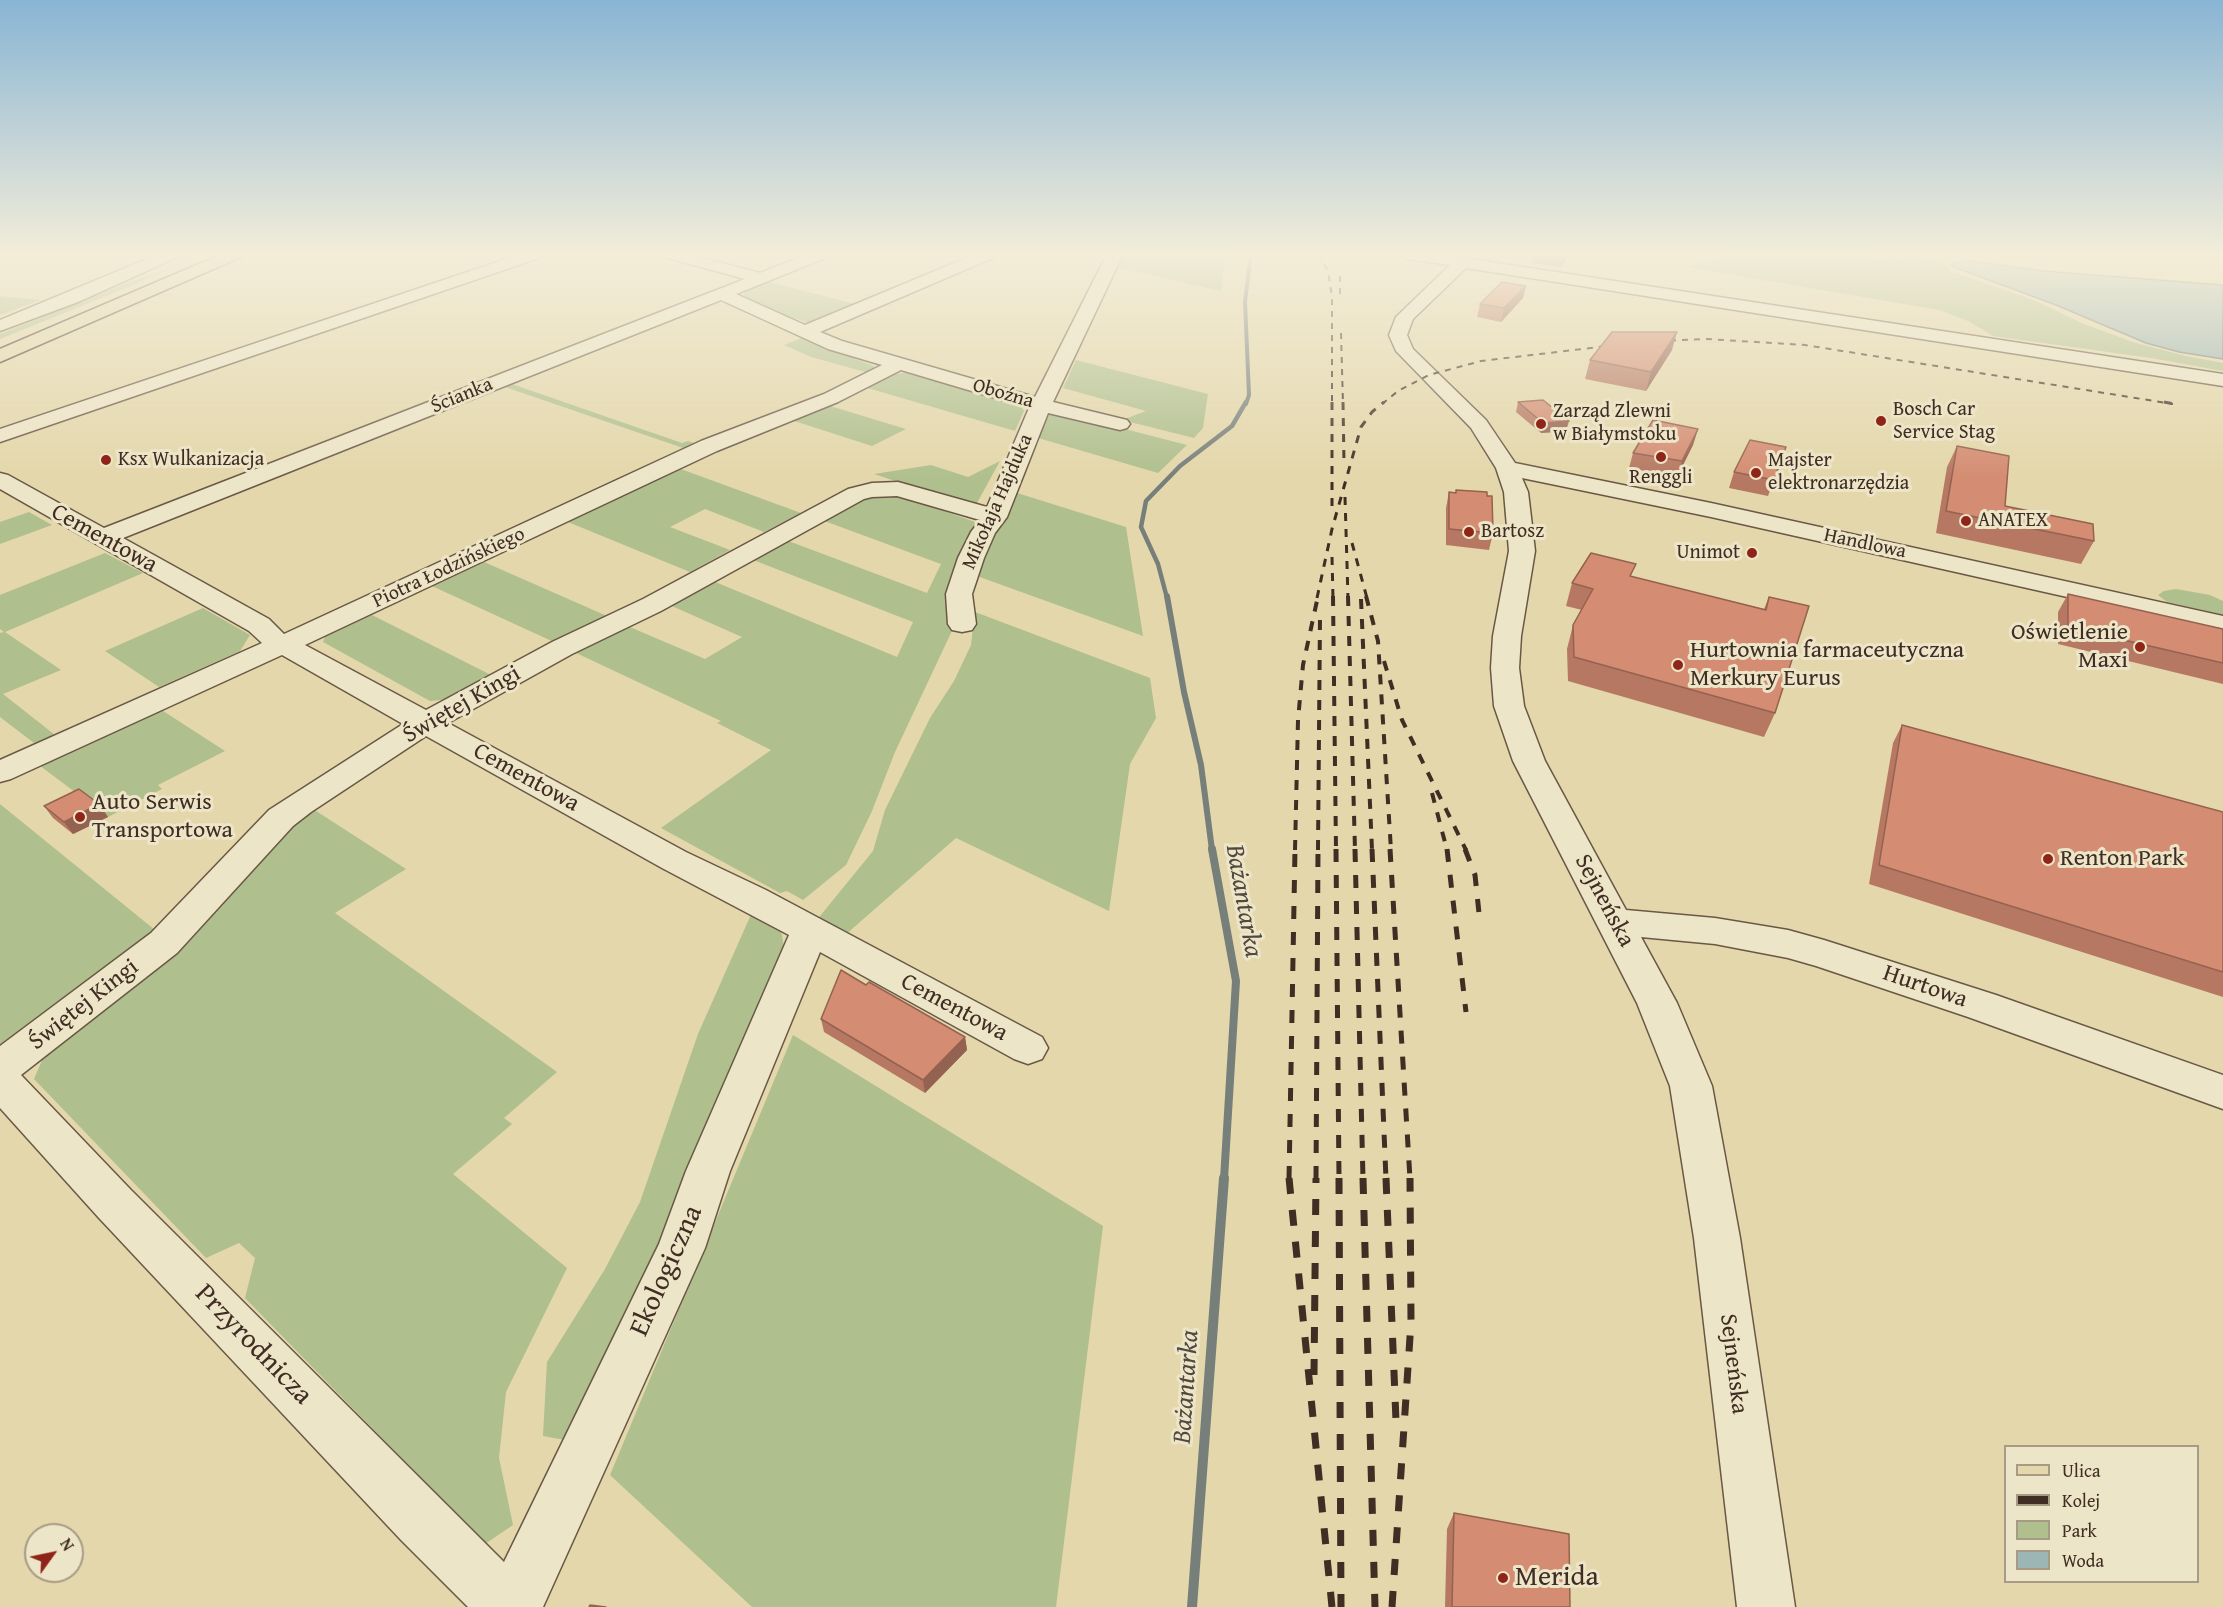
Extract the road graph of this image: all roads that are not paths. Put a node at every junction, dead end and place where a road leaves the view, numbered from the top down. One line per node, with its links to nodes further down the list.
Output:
1 (38, 329): 11 (main road)
2 (62, 329): 12 (main road)
3 (313, 329): 17 (street)
4 (629, 329): 21 (street, Ścianka)
5 (798, 329): 10 (street, Oboźna)
6 (811, 329): 10 (street)
7 (1078, 329): 15 (street, Mikołaja Hajduka)
8 (1400, 329): 18 (street, Sejneńska)
9 (1894, 329): 14 (street)
10 (804, 332): 13 (street, Oboźna)
11 (0, 345)
12 (0, 356)
13 (898, 364): 15 (street, Oboźna); 24 (street, Piotra Łodzińskiego)
14 (2223, 380)
15 (1041, 405): 16 (street, Oboźna); 20 (street, Mikołaja Hajduka)
16 (1120, 424)
17 (0, 436)
18 (1507, 468): 23 (street, Handlowa); 27 (street, Sejneńska)
19 (0, 480): 21 (street, Cementowa)
20 (995, 517): 22 (street, Mikołaja Hajduka); 25 (street, Świętej Kingi)
21 (102, 538): 24 (street, Cementowa)
22 (962, 624)
23 (2223, 624)
24 (284, 644): 25 (street, Cementowa); 26 (street, Piotra Łodzińskiego)
25 (427, 722): 28 (street, Cementowa); 30 (street, Świętej Kingi)
26 (0, 772)
27 (1616, 923): 32 (street, Hurtowa); 34 (street, Sejneńska)
28 (810, 930): 29 (street, Cementowa); 33 (street, Ekologiczna)
29 (1028, 1048)
30 (0, 1067)
31 (0, 1080): 33 (street, Przyrodnicza)
32 (2223, 1092)
33 (511, 1607)
34 (1766, 1607)

